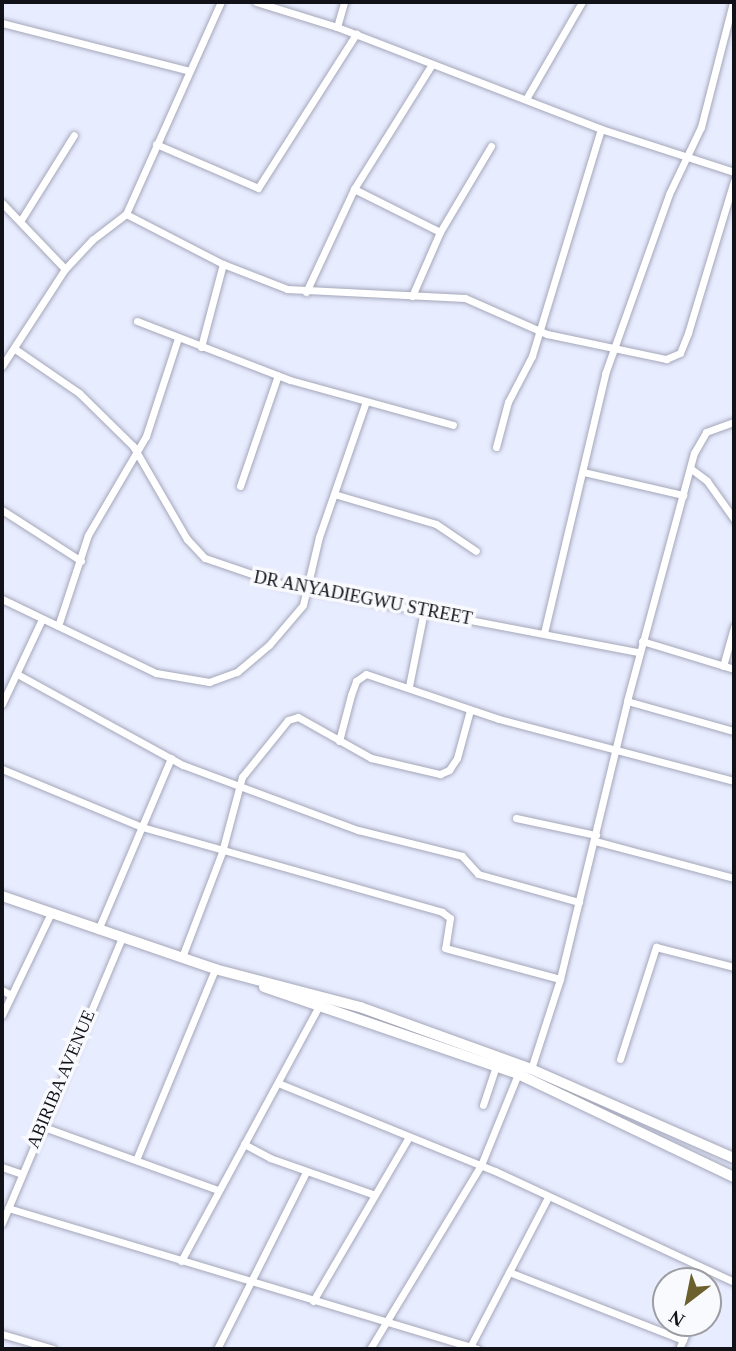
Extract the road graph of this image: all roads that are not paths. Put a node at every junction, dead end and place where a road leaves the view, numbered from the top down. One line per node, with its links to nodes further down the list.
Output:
1 (221, 2): 10 (street)
2 (256, 2): 7 (street)
3 (344, 2): 7 (street)
4 (582, 2): 11 (street)
5 (733, 2): 16 (street)
6 (2, 23): 10 (street)
7 (337, 27): 8 (street)
8 (356, 34): 9 (street); 14 (street)
9 (432, 64): 11 (street); 19 (street)
10 (187, 70): 14 (street)
11 (526, 99): 12 (street)
12 (601, 129): 16 (street); 29 (street)
13 (74, 135): 22 (street)
14 (156, 144): 21 (street)
15 (491, 146): 23 (street)
16 (689, 160): 17 (street); 33 (street)
17 (734, 172)
18 (734, 181): 33 (street)
19 (354, 189): 23 (street); 26 (street)
20 (2, 203): 22 (street)
21 (126, 214): 24 (street); 25 (street)
22 (22, 220): 25 (street)
23 (440, 232): 27 (street)
24 (223, 264): 26 (street); 31 (street)
25 (65, 269): 32 (street)
26 (306, 292): 27 (street)
27 (412, 296): 29 (street)
28 (137, 321): 30 (street)
29 (540, 329): 33 (street); 39 (street)
30 (178, 338): 31 (street); 40 (street)
31 (201, 347): 35 (street)
32 (15, 349): 34 (street); 40 (street, DR ANYADIEGWU STREET)
33 (614, 349): 42 (street)
34 (2, 366)
35 (278, 375): 36 (street); 43 (street)
36 (365, 404): 38 (street); 44 (street)
37 (734, 422): 41 (street)
38 (453, 425)
39 (496, 447)
40 (136, 452): 49 (street); 50 (street, DR ANYADIEGWU STREET)
41 (690, 468): 45 (street); 47 (street)
42 (583, 472): 45 (street); 56 (street)
43 (240, 486)
44 (334, 494): 48 (street); 50 (street)
45 (683, 495): 57 (street)
46 (2, 510): 49 (street)
47 (734, 519)
48 (476, 551)
49 (80, 561): 54 (street)
50 (307, 588): 52 (street, DR ANYADIEGWU STREET); 54 (street)
51 (2, 599): 53 (street)
52 (424, 611): 56 (street, DR ANYADIEGWU STREET); 62 (street)
53 (42, 619): 54 (street); 61 (street)
54 (58, 626)
55 (734, 627): 59 (street)
56 (544, 633): 58 (street, DR ANYADIEGWU STREET)
57 (642, 641): 58 (street); 59 (street)
58 (639, 652): 63 (street)
59 (723, 666): 60 (street)
60 (734, 669)
61 (19, 675): 64 (street); 69 (street)
62 (408, 686): 65 (street); 67 (street)
63 (627, 701): 66 (street); 68 (street)
64 (2, 704)
65 (470, 710): 67 (street); 68 (street)
66 (734, 732)
67 (339, 741): 72 (street)
68 (617, 747): 71 (street); 75 (street)
69 (171, 758): 72 (street); 74 (street)
70 (2, 769): 74 (street)
71 (734, 781)
72 (239, 787): 76 (street); 79 (street)
73 (516, 818): 75 (street)
74 (142, 827): 76 (street); 81 (street)
75 (596, 838): 77 (street); 79 (street)
76 (222, 852): 83 (street); 87 (street)
77 (734, 878)
78 (2, 896): 80 (main road)
79 (579, 902): 87 (street)
80 (50, 915): 81 (main road); 89 (street)
81 (98, 930): 82 (main road)
82 (122, 937): 83 (main road); 102 (street, ABIRIBA AVENUE)
83 (182, 957): 85 (main road)
84 (734, 967): 94 (street)
85 (215, 970): 86 (main road); 106 (street)
86 (238, 975): 90 (main road); 91 (main road)
87 (560, 979): 96 (street)
88 (2, 990): 89 (street)
89 (11, 995): 92 (street)
90 (318, 1007): 93 (main road); 98 (street)
91 (360, 1007): 93 (main road); 96 (main road)
92 (2, 1015)
93 (358, 1020): 95 (main road)
94 (620, 1059)
95 (496, 1066): 97 (main road); 100 (street)
96 (531, 1069): 99 (main road)
97 (518, 1074): 101 (main road); 107 (street)
98 (278, 1083): 103 (street); 104 (street)
99 (599, 1099): 101 (main road); 105 (main road)
100 (483, 1105)
101 (594, 1111): 111 (main road)
102 (41, 1126): 106 (street); 110 (street, ABIRIBA AVENUE)
103 (409, 1137): 107 (street); 113 (street)
104 (244, 1144): 109 (street); 112 (street)
105 (734, 1158)
106 (136, 1160): 112 (street)
107 (481, 1165): 114 (street); 122 (street)
108 (2, 1167): 110 (street)
109 (306, 1172): 113 (street); 120 (street)
110 (22, 1174): 115 (street, ABIRIBA AVENUE)
111 (734, 1177)
112 (218, 1190): 117 (street)
113 (375, 1195): 121 (street)
114 (548, 1197): 118 (street); 119 (street)
115 (8, 1208): 116 (street, ABIRIBA AVENUE); 117 (street)
116 (2, 1223)
117 (181, 1261): 120 (street)
118 (688, 1267)
119 (509, 1272): 125 (street); 126 (street)
120 (248, 1281): 121 (street); 128 (street)
121 (313, 1301): 122 (street)
122 (386, 1322): 126 (street); 129 (street)
123 (2, 1334): 127 (street)
124 (684, 1337): 125 (street)
125 (683, 1340): 130 (street)
126 (474, 1348)
127 (53, 1349)
128 (216, 1349)
129 (370, 1349)
130 (679, 1349)

